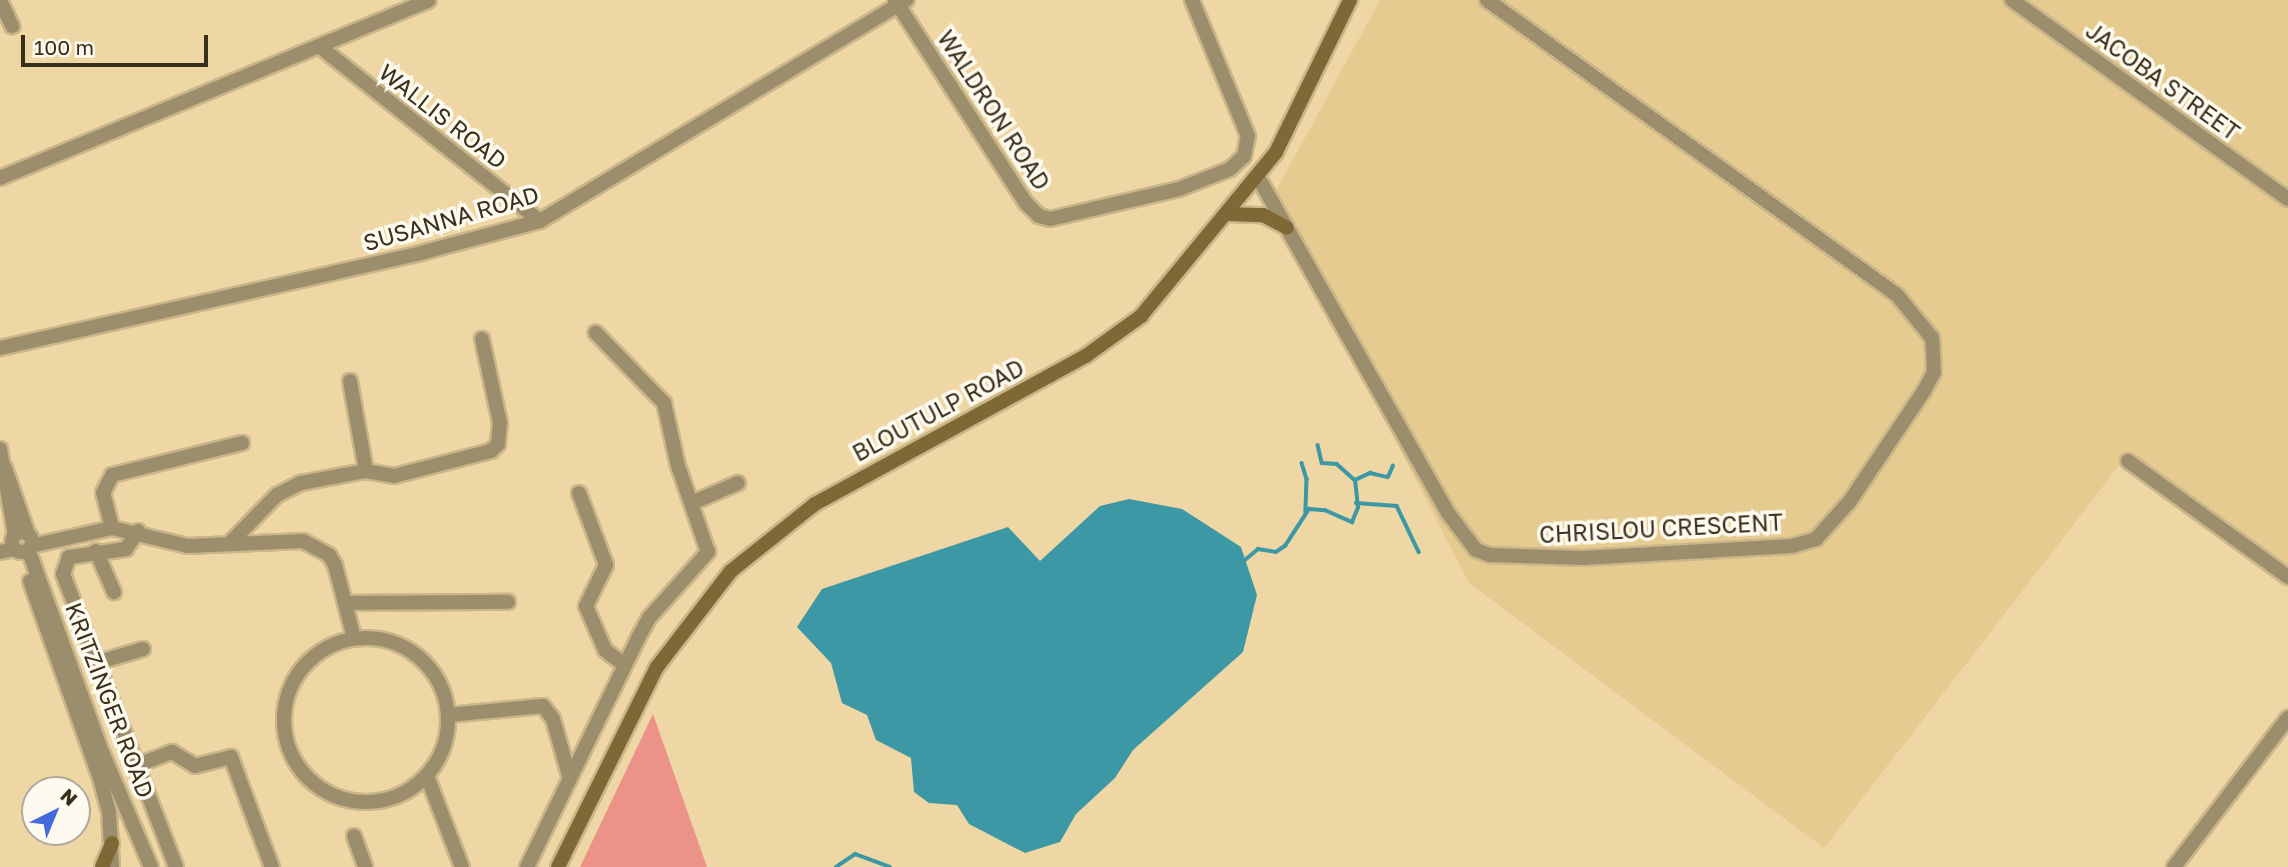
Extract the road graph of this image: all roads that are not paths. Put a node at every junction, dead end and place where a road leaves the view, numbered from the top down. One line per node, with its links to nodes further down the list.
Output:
1 (0, 0): 8 (street)
2 (429, 0): 9 (street)
3 (1192, 0): 6 (street, WALDRON ROAD)
4 (1487, 0): 15 (street, CHRISLOU CRESCENT)
5 (2012, 0): 12 (street, JACOBA STREET)
6 (900, 1): 14 (street, SUSANNA ROAD)
7 (1346, 1): 10 (street, BLOUTULP ROAD)
8 (12, 26)
9 (318, 46): 11 (street); 14 (street, WALLIS ROAD)
10 (1258, 177): 13 (street, BLOUTULP ROAD); 15 (street, CHRISLOU CRESCENT)
11 (0, 178)
12 (2288, 199)
13 (1227, 214): 15 (street); 55 (street, BLOUTULP ROAD)
14 (540, 221): 18 (street, SUSANNA ROAD)
15 (1287, 228)
16 (596, 333): 26 (street)
17 (482, 339): 23 (street)
18 (0, 348)
19 (350, 381): 23 (street)
20 (242, 443): 27 (street)
21 (0, 449): 29 (street, KRITZINGER ROAD)
22 (2128, 461): 32 (street)
23 (366, 471): 30 (street)
24 (738, 482): 26 (street)
25 (579, 493): 39 (street)
26 (692, 503): 39 (street)
27 (111, 524): 28 (street); 29 (street)
28 (139, 534): 30 (street); 31 (street)
29 (18, 543): 46 (street, KRITZINGER ROAD); 49 (street, KRITZINGER ROAD)
30 (229, 544): 35 (street)
31 (96, 551): 33 (street); 38 (street)
32 (2288, 578)
33 (114, 592)
34 (509, 602): 35 (street)
35 (345, 603): 36 (street)
36 (354, 638): 40 (street); 43 (street)
37 (143, 649): 38 (street)
38 (96, 663): 42 (street)
39 (624, 665): 44 (street)
40 (448, 715): 43 (street); 44 (street)
41 (2288, 718): 56 (street)
42 (135, 766): 50 (street); 51 (street)
43 (427, 776): 53 (street)
44 (570, 779): 54 (street)
45 (354, 836): 52 (street)
46 (112, 843): 47 (street); 48 (street, KRITZINGER ROAD)
47 (102, 867)
48 (112, 867)
49 (152, 867)
50 (176, 867)
51 (272, 867)
52 (365, 867)
53 (462, 867)
54 (527, 867)
55 (558, 867)
56 (2174, 867)

